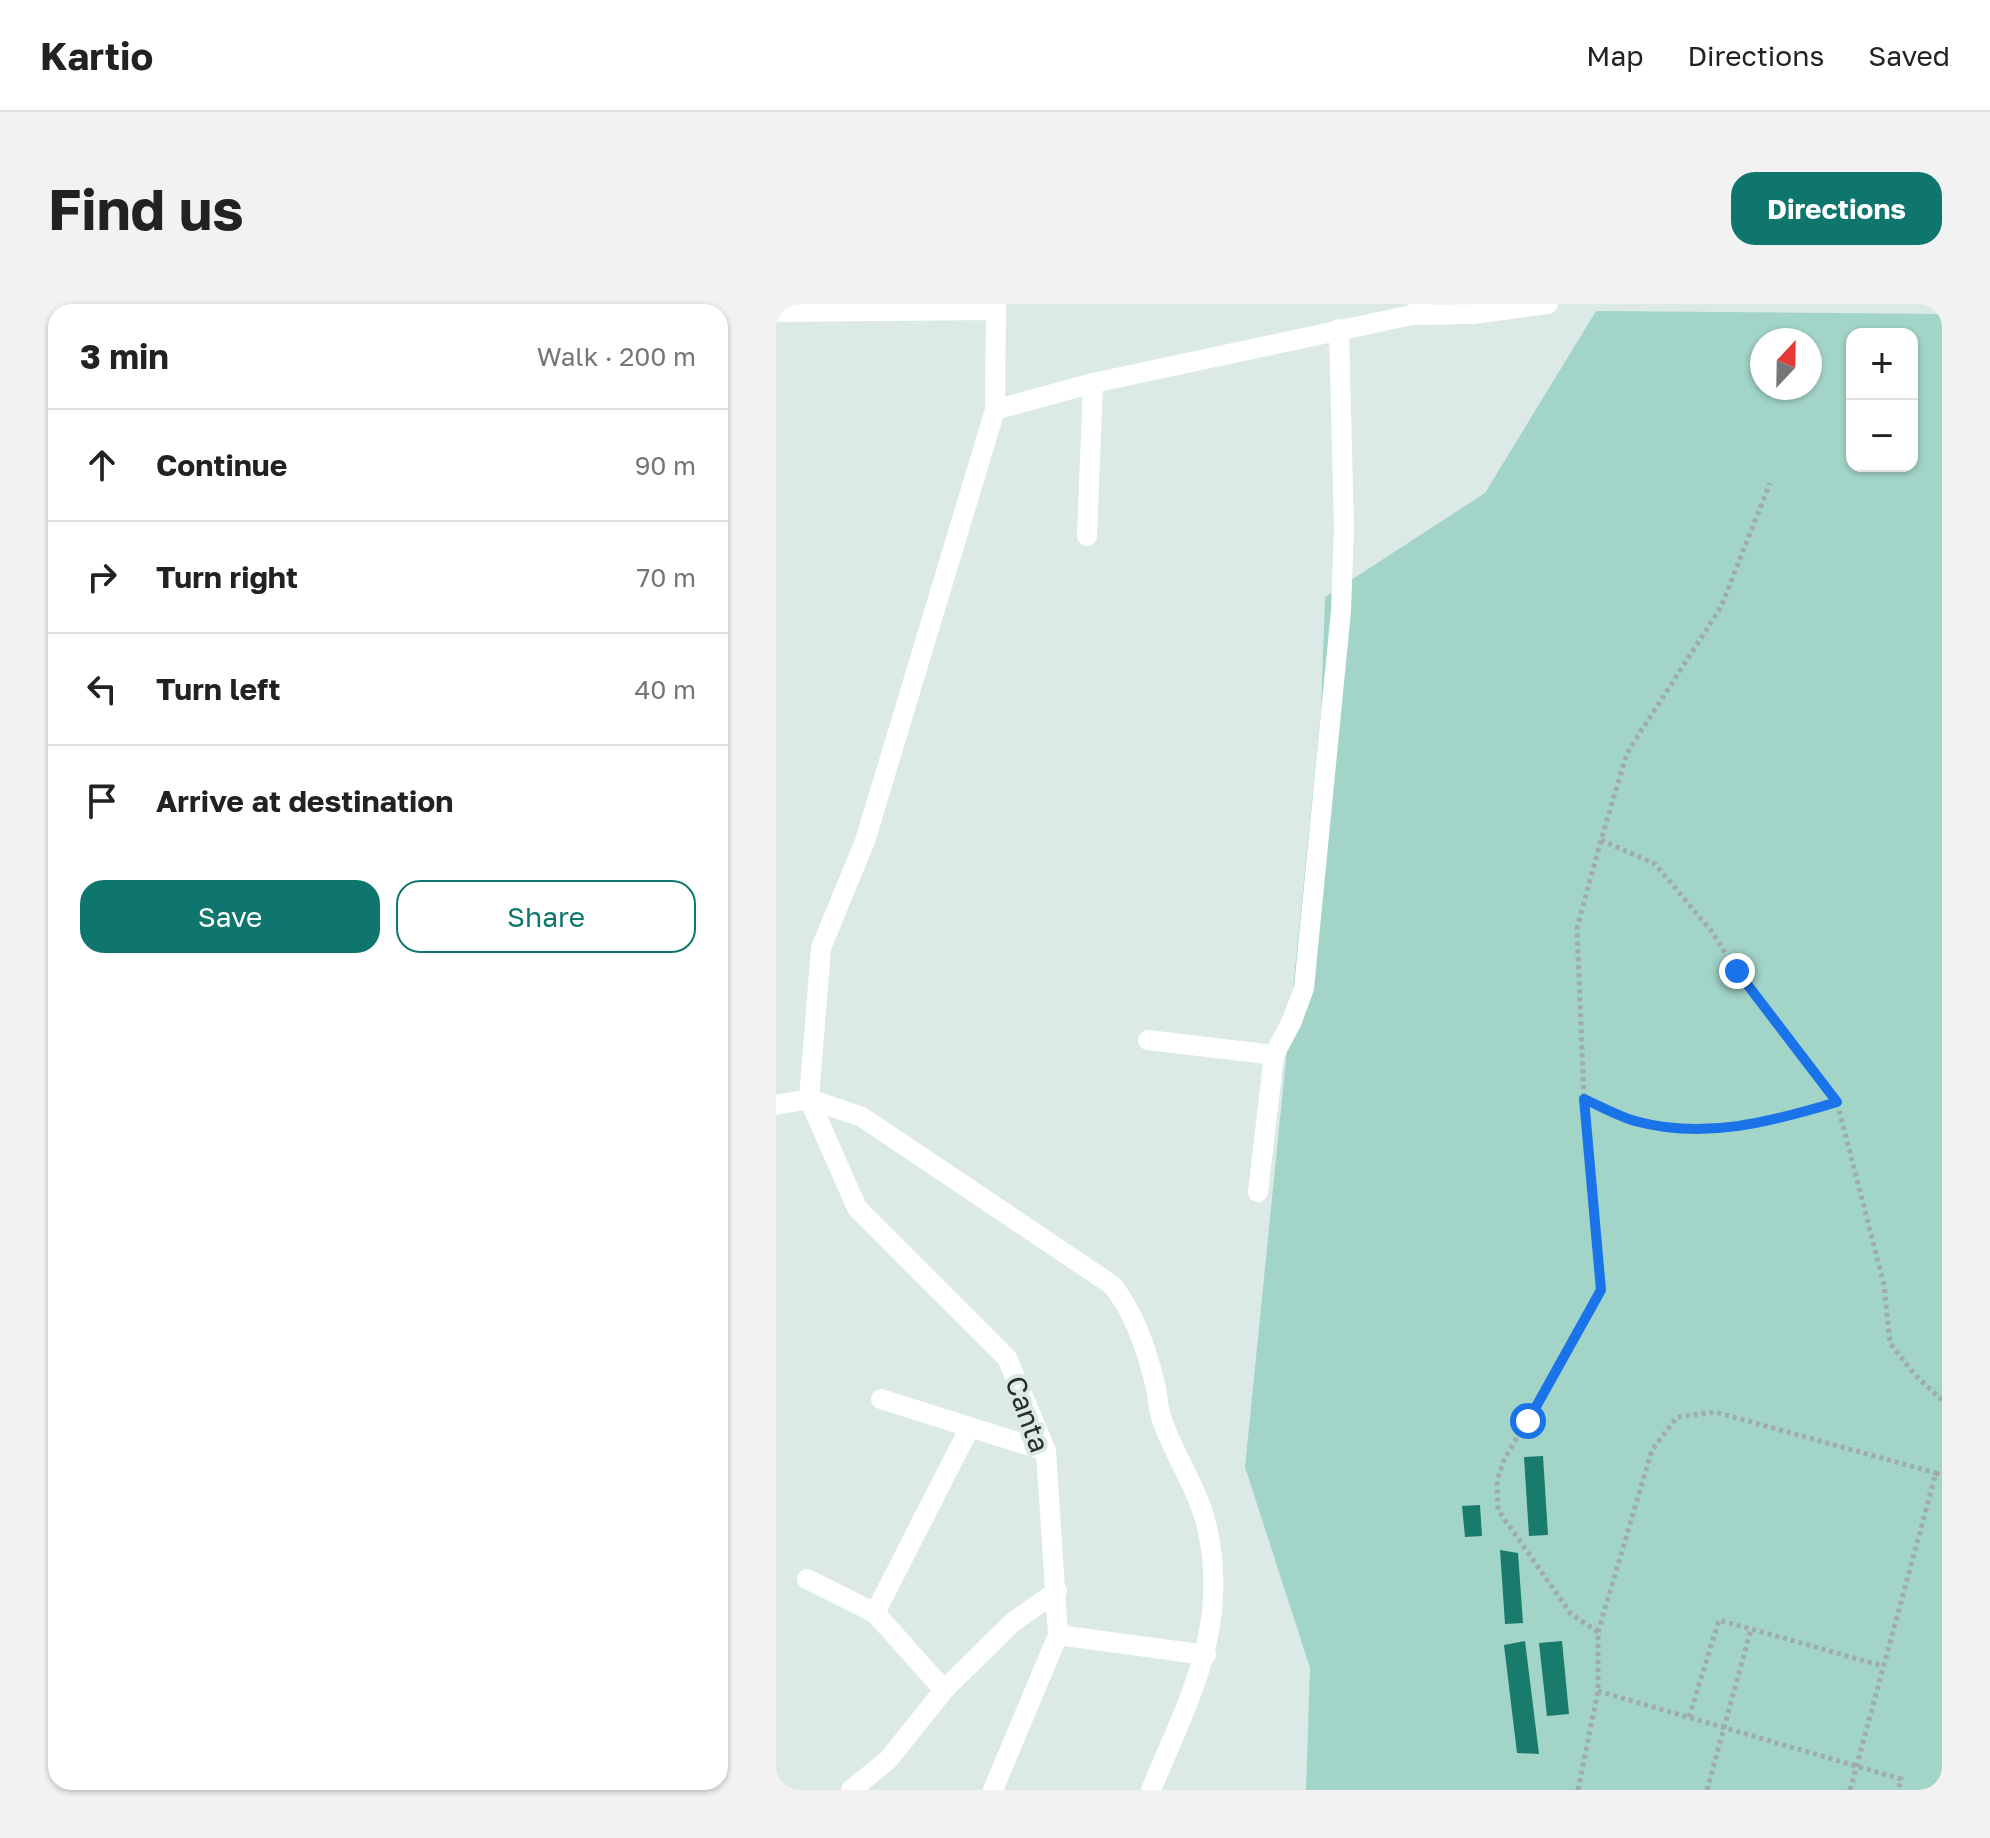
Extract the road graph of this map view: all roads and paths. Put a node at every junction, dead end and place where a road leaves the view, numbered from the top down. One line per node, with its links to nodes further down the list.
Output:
1 (1548, 304): 3 (street)
2 (996, 307): 4 (street); 7 (street)
3 (1418, 310): 5 (street)
4 (776, 312)
5 (1339, 329): 6 (street); 12 (street)
6 (1093, 383): 7 (street); 9 (street)
7 (995, 410): 13 (street)
8 (1770, 483): 10 (path)
9 (1087, 536)
10 (1601, 840): 14 (path); 15 (path)
11 (1148, 1040): 12 (street)
12 (1274, 1055): 17 (street)
13 (809, 1099): 16 (street); 21 (street, Canta); 29 (street)
14 (1584, 1099): 15 (path); 27 (path)
15 (1837, 1102): 19 (path)
16 (776, 1105)
17 (1258, 1192)
18 (881, 1399): 20 (street)
19 (1942, 1400)
20 (970, 1427): 21 (street); 25 (street)
21 (1046, 1451): 24 (street, Canta)
22 (1939, 1475): 27 (path); 30 (path)
23 (807, 1579): 25 (street)
24 (1057, 1591): 28 (street, Canta); 31 (street)
25 (875, 1613): 31 (street)
26 (1751, 1629): 30 (path); 33 (path); 34 (path)
27 (1598, 1632): 32 (path)
28 (1058, 1635): 29 (street); 37 (street, Canta)
29 (1206, 1655): 38 (street)
30 (1883, 1666): 35 (path)
31 (944, 1690): 36 (street)
32 (1598, 1691): 33 (path); 39 (path)
33 (1689, 1717): 34 (path)
34 (1724, 1728): 35 (path); 40 (path)
35 (1856, 1766): 41 (path); 42 (path)
36 (851, 1790)
37 (993, 1790)
38 (1151, 1790)
39 (1578, 1790)
40 (1707, 1790)
41 (1850, 1790)
42 (1898, 1790)

